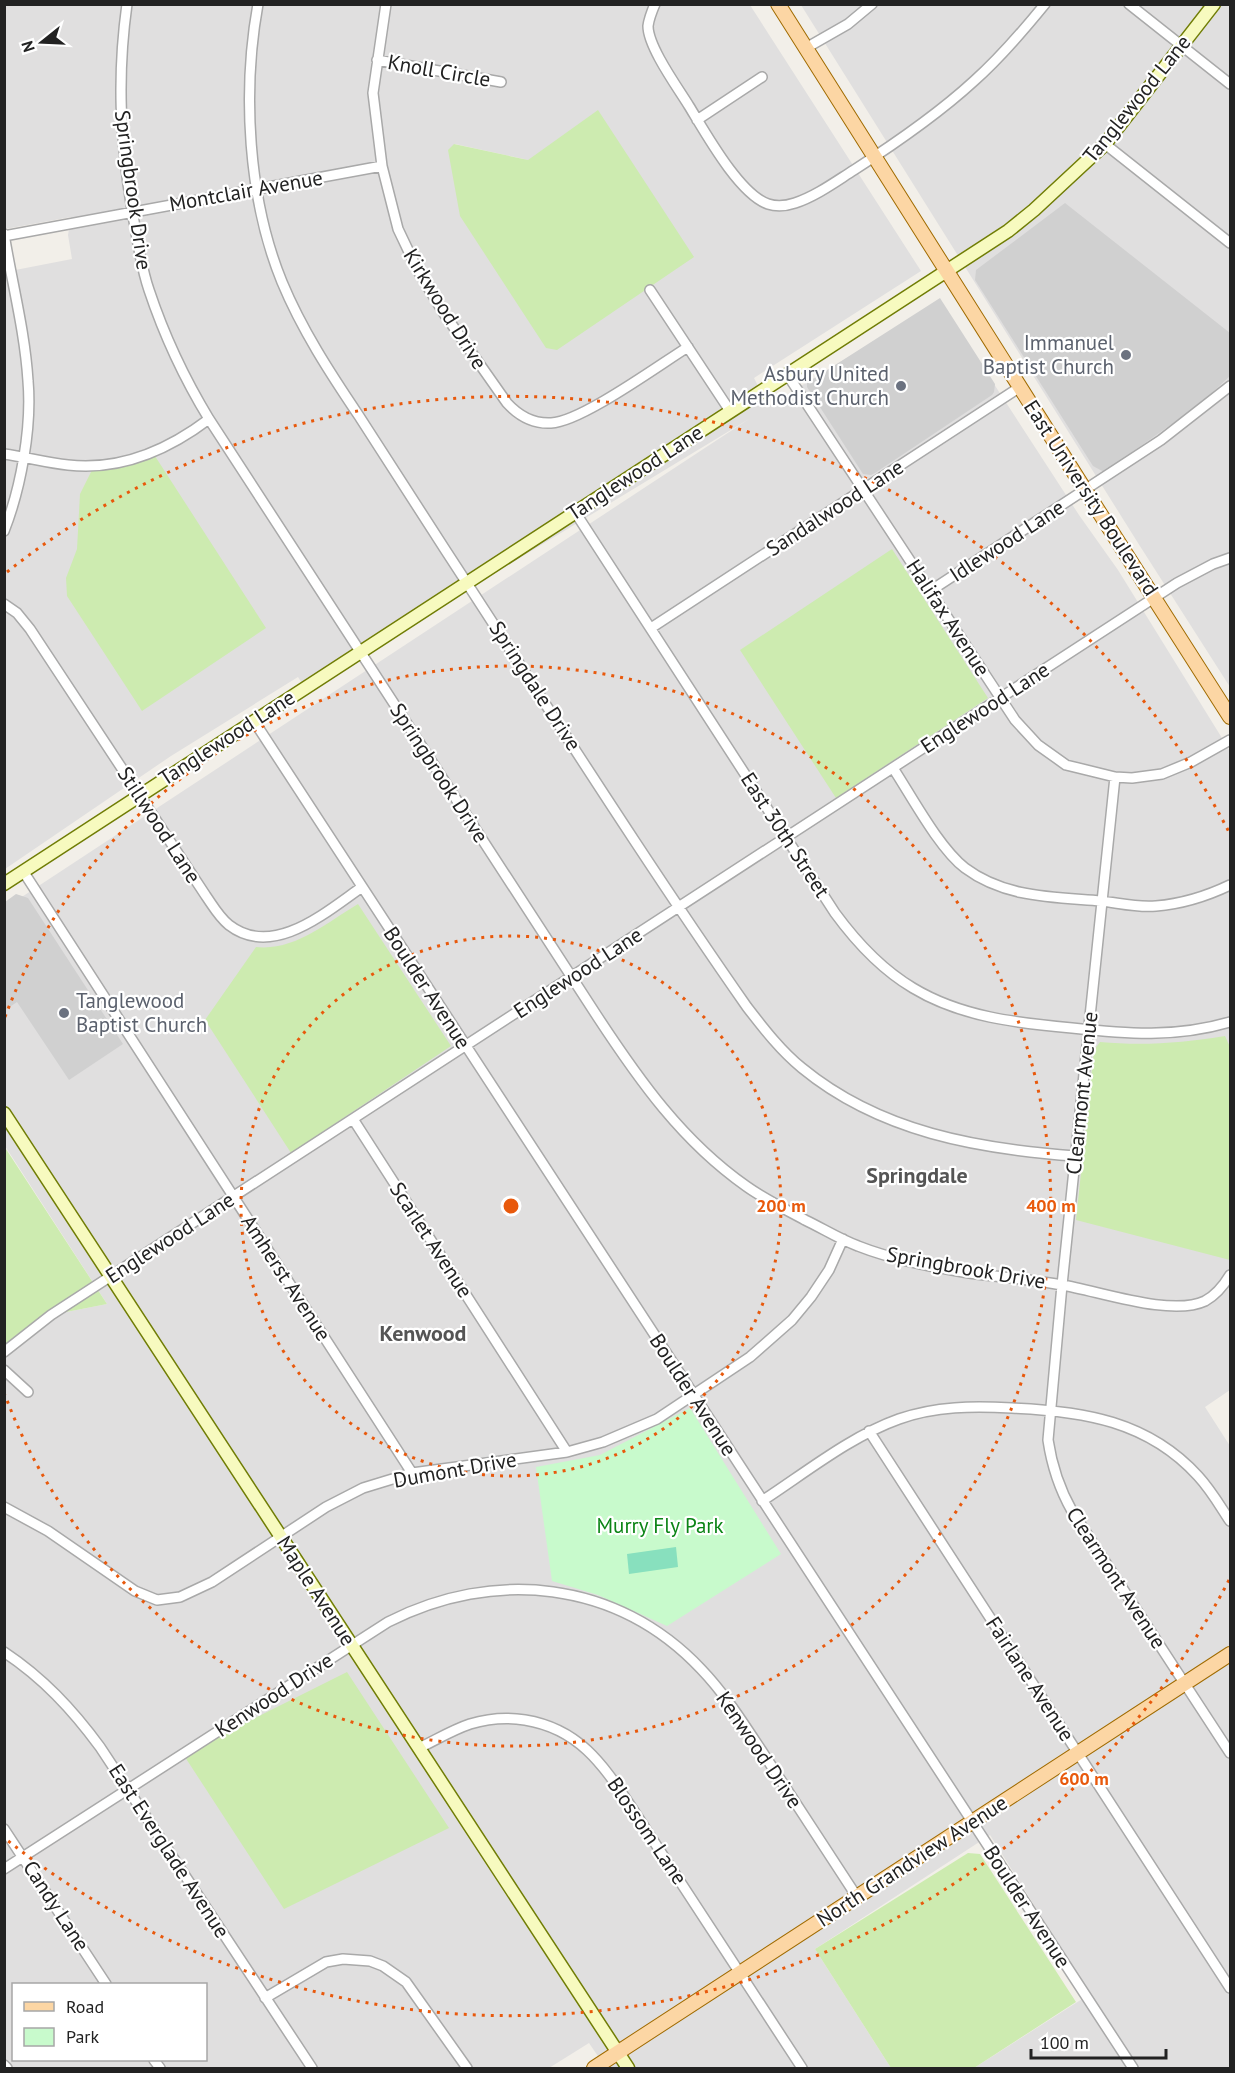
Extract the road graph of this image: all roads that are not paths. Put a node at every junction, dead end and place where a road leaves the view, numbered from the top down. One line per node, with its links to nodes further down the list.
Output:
1 (127, 4): 21 (street, Springbrook Drive)
2 (258, 4): 20 (street, Springdale Drive)
3 (386, 4): 12 (street, Kirkwood Drive)
4 (655, 4): 16 (street)
5 (778, 4): 11 (main road, East University Boulevard)
6 (872, 4): 11 (street)
7 (1045, 4): 18 (street)
8 (1129, 4): 10 (street)
9 (1214, 4): 10 (main road, Tanglewood Lane)
10 (1182, 46): 15 (street); 17 (main road, Tanglewood Lane)
11 (806, 48): 18 (main road, East University Boulevard)
12 (377, 60): 14 (street, Knoll Circle); 19 (street, Kirkwood Drive)
13 (762, 77): 16 (street)
14 (501, 82)
15 (1230, 84)
16 (697, 120): 18 (street)
17 (1105, 144): 23 (street); 24 (main road, Tanglewood Lane)
18 (875, 157): 24 (main road, East University Boulevard)
19 (382, 166): 20 (street, Montclair Avenue); 26 (street, Kirkwood Drive)
20 (257, 189): 21 (street, Montclair Avenue); 39 (street, Springdale Drive)
21 (133, 212): 22 (street, Montclair Avenue); 31 (street, Springbrook Drive)
22 (5, 235): 33 (street)
23 (1230, 243)
24 (947, 270): 27 (main road, Tanglewood Lane); 29 (main road, East University Boulevard)
25 (650, 290): 26 (street)
26 (688, 347): 30 (street)
27 (788, 374): 30 (main road, Tanglewood Lane); 34 (street, Halifax Avenue)
28 (1230, 386): 35 (street, Idlewood Lane)
29 (1020, 387): 34 (street, Sandalwood Lane); 35 (main road, East University Boulevard)
30 (730, 411): 36 (main road, Tanglewood Lane)
31 (209, 418): 33 (street); 44 (street, Springbrook Drive)
32 (4, 454): 33 (street)
33 (23, 457): 37 (street)
34 (863, 489): 40 (street, Halifax Avenue); 43 (street, Sandalwood Lane)
35 (1085, 490): 40 (street, Idlewood Lane); 41 (main road, East University Boulevard)
36 (575, 512): 39 (main road, Tanglewood Lane); 43 (street, East 30th Street)
37 (4, 531)
38 (1230, 558): 41 (street, Englewood Lane)
39 (467, 583): 44 (main road, Tanglewood Lane); 58 (street, Springdale Drive)
40 (930, 591): 45 (street, Halifax Avenue)
41 (1155, 598): 45 (street, Englewood Lane); 46 (main road, East University Boulevard)
42 (4, 604): 51 (street, Stillwood Lane)
43 (651, 628): 52 (street, East 30th Street)
44 (360, 652): 47 (main road, Tanglewood Lane); 59 (street, Springbrook Drive)
45 (1001, 698): 49 (street, Englewood Lane); 50 (street, Halifax Avenue)
46 (1230, 717)
47 (254, 721): 51 (main road, Tanglewood Lane); 56 (street, Boulder Avenue)
48 (1230, 740): 50 (street, Halifax Avenue)
49 (893, 768): 52 (street, Englewood Lane); 57 (street)
50 (1115, 777): 57 (street, Clearmont Avenue)
51 (141, 795): 53 (main road, Tanglewood Lane); 56 (street, Stillwood Lane)
52 (787, 837): 58 (street, Englewood Lane); 61 (street, East 30th Street)
53 (22, 872): 54 (main road, Tanglewood Lane); 66 (street, Amherst Avenue)
54 (4, 884)
55 (1230, 885): 57 (street)
56 (362, 888): 62 (street, Boulder Avenue)
57 (1102, 901): 61 (street, Clearmont Avenue)
58 (679, 907): 59 (street, Englewood Lane); 65 (street, Springdale Drive)
59 (572, 977): 62 (street, Englewood Lane); 67 (street, Springbrook Drive)
60 (1230, 1022): 61 (street, East 30th Street)
61 (1089, 1030): 65 (street, Clearmont Avenue)
62 (465, 1046): 64 (street, Englewood Lane); 74 (street, Boulder Avenue)
63 (4, 1113): 69 (main road, Maple Avenue)
64 (353, 1119): 66 (street, Englewood Lane); 77 (street, Scarlet Avenue)
65 (1075, 1156): 70 (street, Clearmont Avenue)
66 (234, 1197): 69 (street, Englewood Lane); 78 (street, Amherst Avenue)
67 (843, 1239): 70 (street, Springbrook Drive); 74 (street, Dumont Drive)
68 (1230, 1275): 70 (street, Springbrook Drive)
69 (111, 1276): 71 (street, Englewood Lane); 82 (main road, Maple Avenue)
70 (1062, 1285): 75 (street, Clearmont Avenue)
71 (4, 1352)
72 (4, 1370): 73 (street)
73 (28, 1392)
74 (693, 1395): 77 (street, Dumont Drive); 79 (street, Boulder Avenue)
75 (1050, 1410): 76 (street); 81 (street); 86 (street, Clearmont Avenue)
76 (869, 1431): 79 (street); 88 (street, Fairlane Avenue)
77 (567, 1452): 78 (street, Dumont Drive)
78 (412, 1473): 82 (street, Dumont Drive)
79 (762, 1501): 91 (street, Boulder Avenue)
80 (4, 1507): 82 (street, Dumont Drive)
81 (1230, 1521)
82 (281, 1537): 83 (main road, Maple Avenue)
83 (351, 1645): 87 (main road, Maple Avenue); 90 (street, Kenwood Drive); 95 (street, Kenwood Drive)
84 (4, 1652): 90 (street, East Everglade Avenue)
85 (1230, 1654): 86 (main road, North Grandview Avenue)
86 (1185, 1684): 88 (main road, North Grandview Avenue); 89 (street, Clearmont Avenue)
87 (419, 1748): 96 (street, Blossom Lane); 100 (main road, Maple Avenue)
88 (1078, 1753): 91 (main road, North Grandview Avenue); 98 (street, Fairlane Avenue)
89 (1230, 1753)
90 (128, 1789): 93 (street, Kenwood Drive); 99 (street, East Everglade Avenue)
91 (972, 1822): 95 (main road, North Grandview Avenue); 106 (street, Boulder Avenue)
92 (4, 1829): 93 (street, Candy Lane)
93 (24, 1857): 94 (street, Kenwood Drive); 97 (street, Candy Lane)
94 (4, 1869)
95 (857, 1897): 96 (main road, North Grandview Avenue)
96 (740, 1973): 100 (main road, North Grandview Avenue); 105 (street, Blossom Lane)
97 (105, 1983)
98 (1230, 1988)
99 (265, 1998): 101 (street, East Everglade Avenue); 102 (street)
100 (618, 2053): 103 (main road, North Grandview Avenue); 104 (main road, Maple Avenue)
101 (312, 2068)
102 (467, 2068)
103 (594, 2068)
104 (628, 2068)
105 (802, 2068)
106 (1132, 2068)

